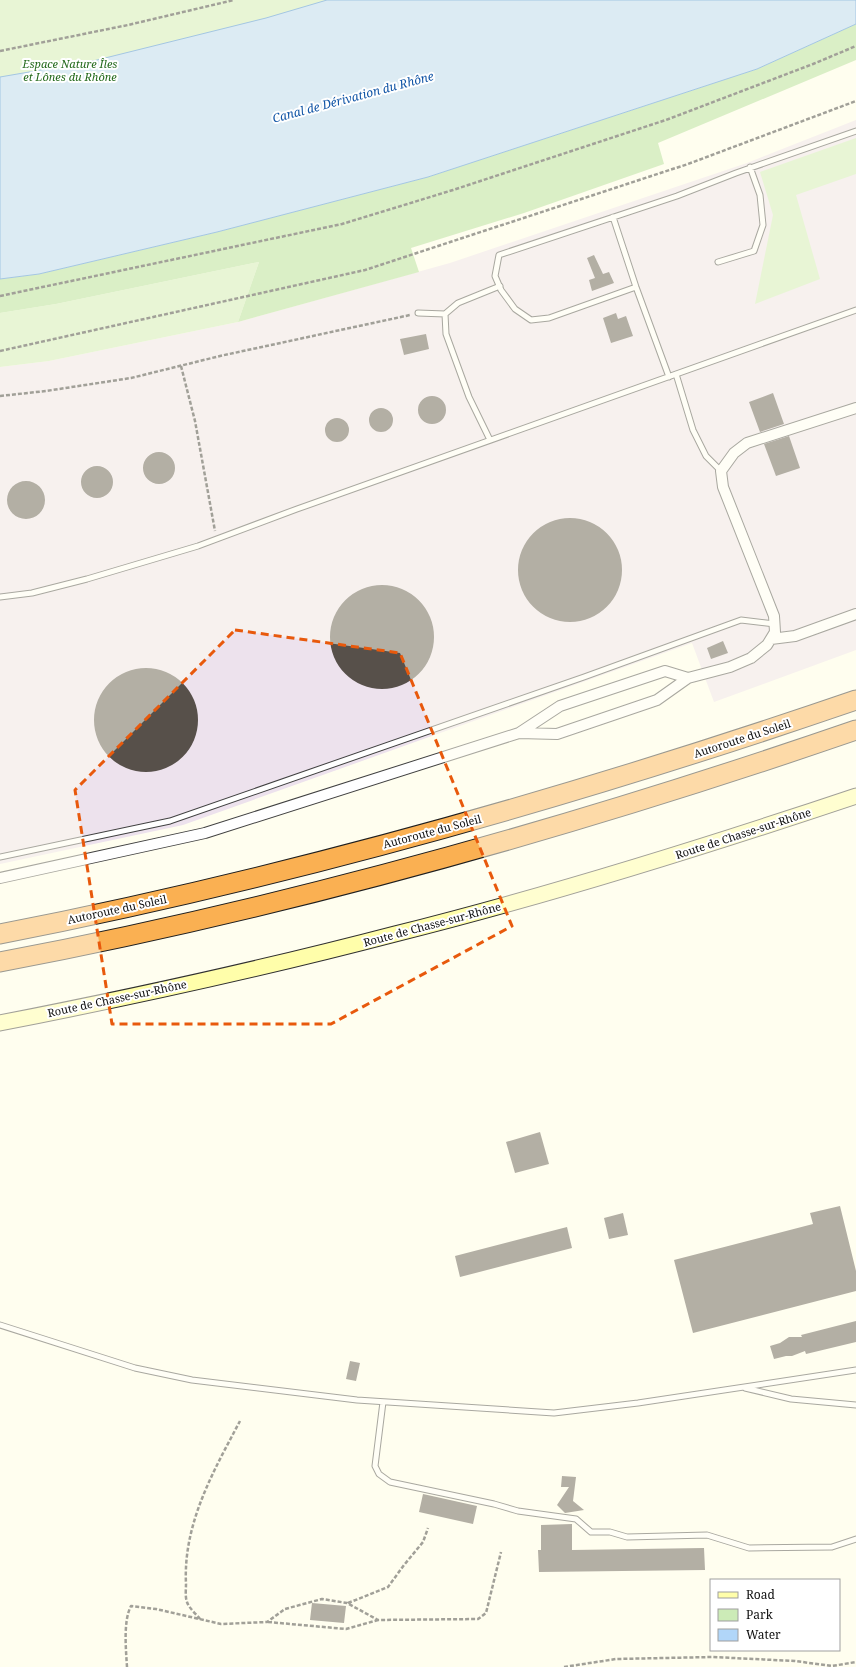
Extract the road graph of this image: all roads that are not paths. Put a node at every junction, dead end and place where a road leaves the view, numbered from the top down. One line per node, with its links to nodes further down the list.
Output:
1 (856, 131): 2 (lane)
2 (750, 168): 3 (lane); 4 (lane)
3 (613, 217): 5 (lane); 6 (lane)
4 (718, 262)
5 (500, 286): 6 (lane); 9 (lane)
6 (636, 287): 11 (lane)
7 (856, 310): 10 (lane)
8 (418, 313): 9 (lane)
9 (445, 314): 13 (lane)
10 (676, 374): 11 (lane); 14 (lane)
11 (669, 377): 13 (lane)
12 (856, 408): 14 (street)
13 (490, 440): 15 (lane)
14 (721, 471): 17 (street)
15 (0, 597)
16 (856, 614): 18 (street)
17 (774, 624): 18 (street); 24 (lane)
18 (771, 639): 19 (street)
19 (688, 678): 22 (street); 22 (street)
20 (856, 700): 26 (highway, Autoroute du Soleil)
21 (856, 730): 27 (highway)
22 (519, 733): 25 (street)
23 (856, 796): 28 (main road, Route de Chasse-sur-Rhône)
24 (0, 858)
25 (0, 878)
26 (0, 934)
27 (0, 962)
28 (0, 1022)
29 (0, 1325): 32 (lane)
30 (856, 1370): 31 (lane)
31 (742, 1388): 32 (lane); 33 (lane)
32 (383, 1402): 34 (lane)
33 (856, 1405)
34 (856, 1539)

